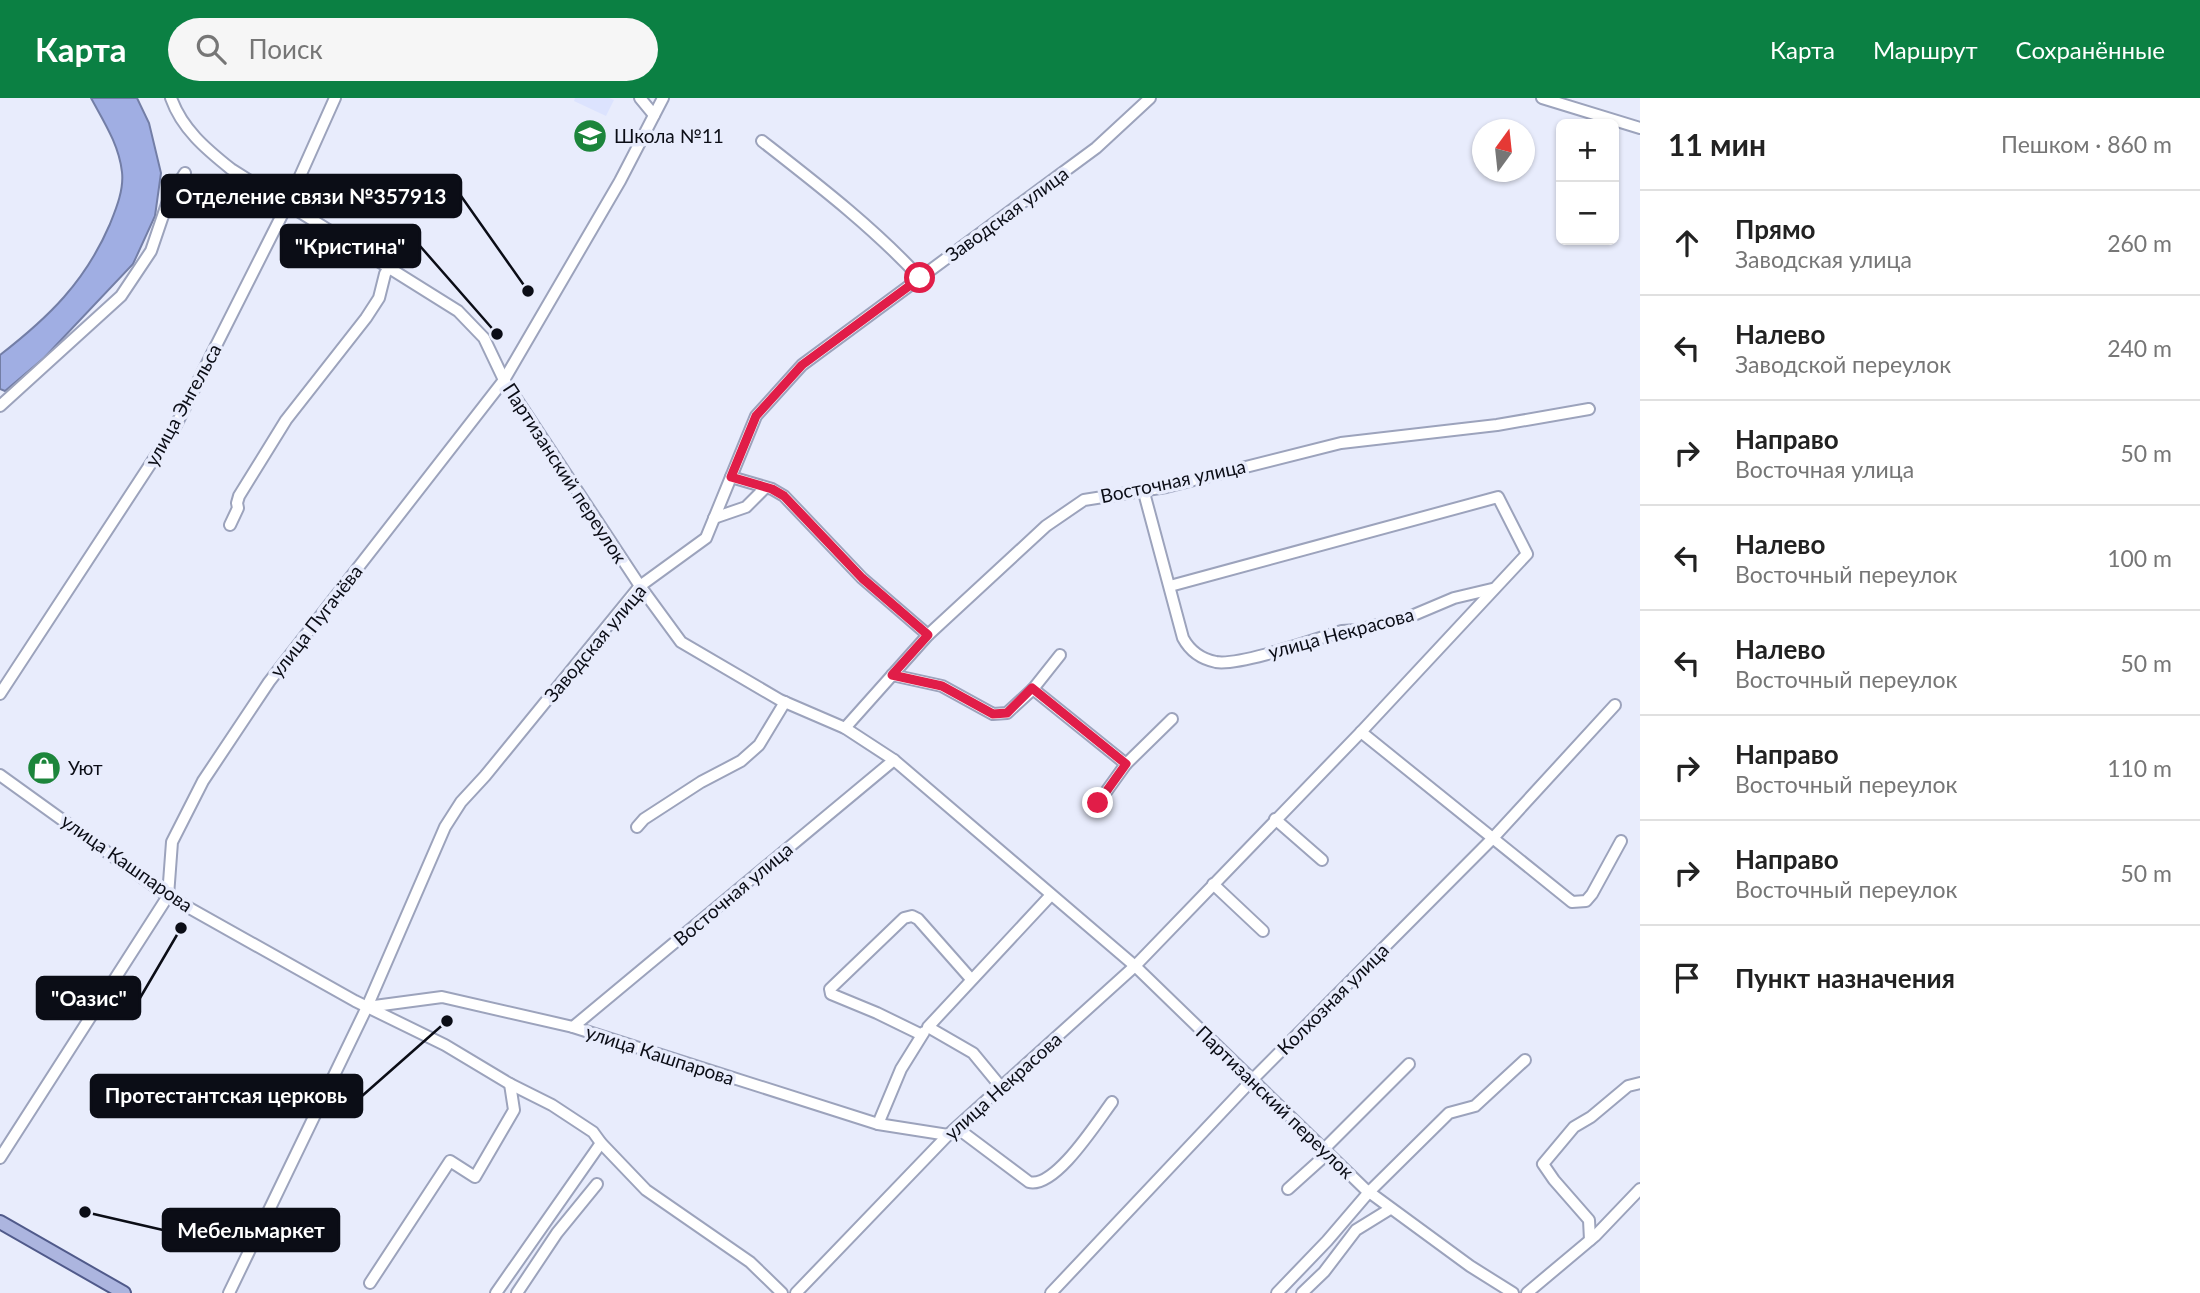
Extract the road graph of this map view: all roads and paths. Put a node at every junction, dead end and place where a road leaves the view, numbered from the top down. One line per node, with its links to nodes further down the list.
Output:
1 (172, 98): 11 (street, Партизанский переулок)
2 (335, 98): 11 (street, улица Энгельса)
3 (640, 98): 7 (street)
4 (663, 98): 7 (street, улица Пугачёва)
5 (1150, 98): 13 (street, Заводская улица)
6 (1542, 98): 8 (street)
7 (654, 115): 14 (street, улица Пугачёва)
8 (1640, 128)
9 (762, 141): 13 (street)
10 (185, 173): 15 (street)
11 (288, 204): 12 (street, Партизанский переулок); 29 (street, улица Энгельса)
12 (389, 267): 14 (street, Партизанский переулок); 21 (street)
13 (920, 278): 17 (street, Заводская улица)
14 (504, 380): 22 (street, Партизанский переулок); 46 (street, улица Пугачёва)
15 (0, 406)
16 (1589, 409): 19 (street, Восточная улица)
17 (731, 477): 18 (street); 20 (street, Заводская улица)
18 (765, 488): 20 (street); 25 (street)
19 (1143, 489): 23 (street, улица Некрасова); 25 (street, Восточная улица)
20 (714, 518): 22 (street, Заводская улица)
21 (230, 525)
22 (640, 586): 30 (street, Партизанский переулок); 50 (street, Заводская улица)
23 (1170, 586): 24 (street, улица Некрасова); 24 (street, улица Некрасова)
24 (1492, 589): 34 (street, улица Некрасова)
25 (928, 635): 27 (street, Восточная улица)
26 (1059, 655): 28 (street)
27 (892, 675): 28 (street); 33 (street, Восточная улица)
28 (1032, 688): 36 (street)
29 (0, 694)
30 (785, 702): 33 (street, Партизанский переулок); 40 (street)
31 (1615, 705): 41 (street, Колхозная улица)
32 (1172, 719): 36 (street)
33 (845, 728): 35 (street, Партизанский переулок)
34 (1361, 732): 39 (street, улица Некрасова); 41 (street)
35 (894, 760): 45 (street, Партизанский переулок); 51 (street, Восточная улица)
36 (1126, 764): 38 (street)
37 (0, 775): 46 (street, улица Кашпарова)
38 (1098, 803)
39 (1275, 819): 43 (street); 44 (street, улица Некрасова)
40 (637, 827)
41 (1493, 838): 42 (street); 55 (street, Колхозная улица)
42 (1621, 841)
43 (1322, 860)
44 (1213, 884): 47 (street); 48 (street, улица Некрасова)
45 (1051, 895): 48 (street, Партизанский переулок); 49 (street)
46 (168, 896): 50 (street, улица Кашпарова); 64 (street, улица Пугачёва)
47 (1263, 931)
48 (1135, 966): 55 (street, Партизанский переулок); 58 (street, улица Некрасова)
49 (971, 979): 52 (street); 52 (street)
50 (368, 1007): 51 (street, улица Кашпарова); 57 (street, улица Кашпарова); 76 (street, Заводская улица)
51 (573, 1027): 60 (street, улица Кашпарова)
52 (924, 1031): 58 (street); 60 (street)
53 (1525, 1059): 68 (street)
54 (1409, 1064): 63 (street)
55 (1252, 1080): 63 (street, Партизанский переулок); 81 (street, Колхозная улица)
56 (1640, 1083): 72 (street)
57 (510, 1084): 62 (street, улица Кашпарова); 74 (street)
58 (1001, 1087): 61 (street, улица Некрасова)
59 (1112, 1102): 61 (street)
60 (878, 1124): 61 (street, улица Кашпарова)
61 (951, 1132): 80 (street, улица Некрасова)
62 (601, 1143): 71 (street); 79 (street, улица Кашпарова)
63 (1326, 1151): 66 (street); 68 (street, Партизанский переулок)
64 (0, 1158)
65 (597, 1184): 73 (street)
66 (1288, 1189)
67 (1640, 1189): 72 (street)
68 (1369, 1192): 69 (street, Партизанский переулок); 82 (street)
69 (1390, 1209): 83 (street); 84 (street, Партизанский переулок)
70 (0, 1222): 75 (main road)
71 (539, 1232): 73 (street); 77 (street)
72 (1590, 1240): 85 (street)
73 (547, 1249): 78 (street)
74 (370, 1283)
75 (124, 1293)
76 (229, 1293)
77 (496, 1293)
78 (517, 1293)
79 (782, 1293)
80 (796, 1293)
81 (1051, 1293)
82 (1277, 1293)
83 (1302, 1293)
84 (1513, 1293)
85 (1527, 1293)

